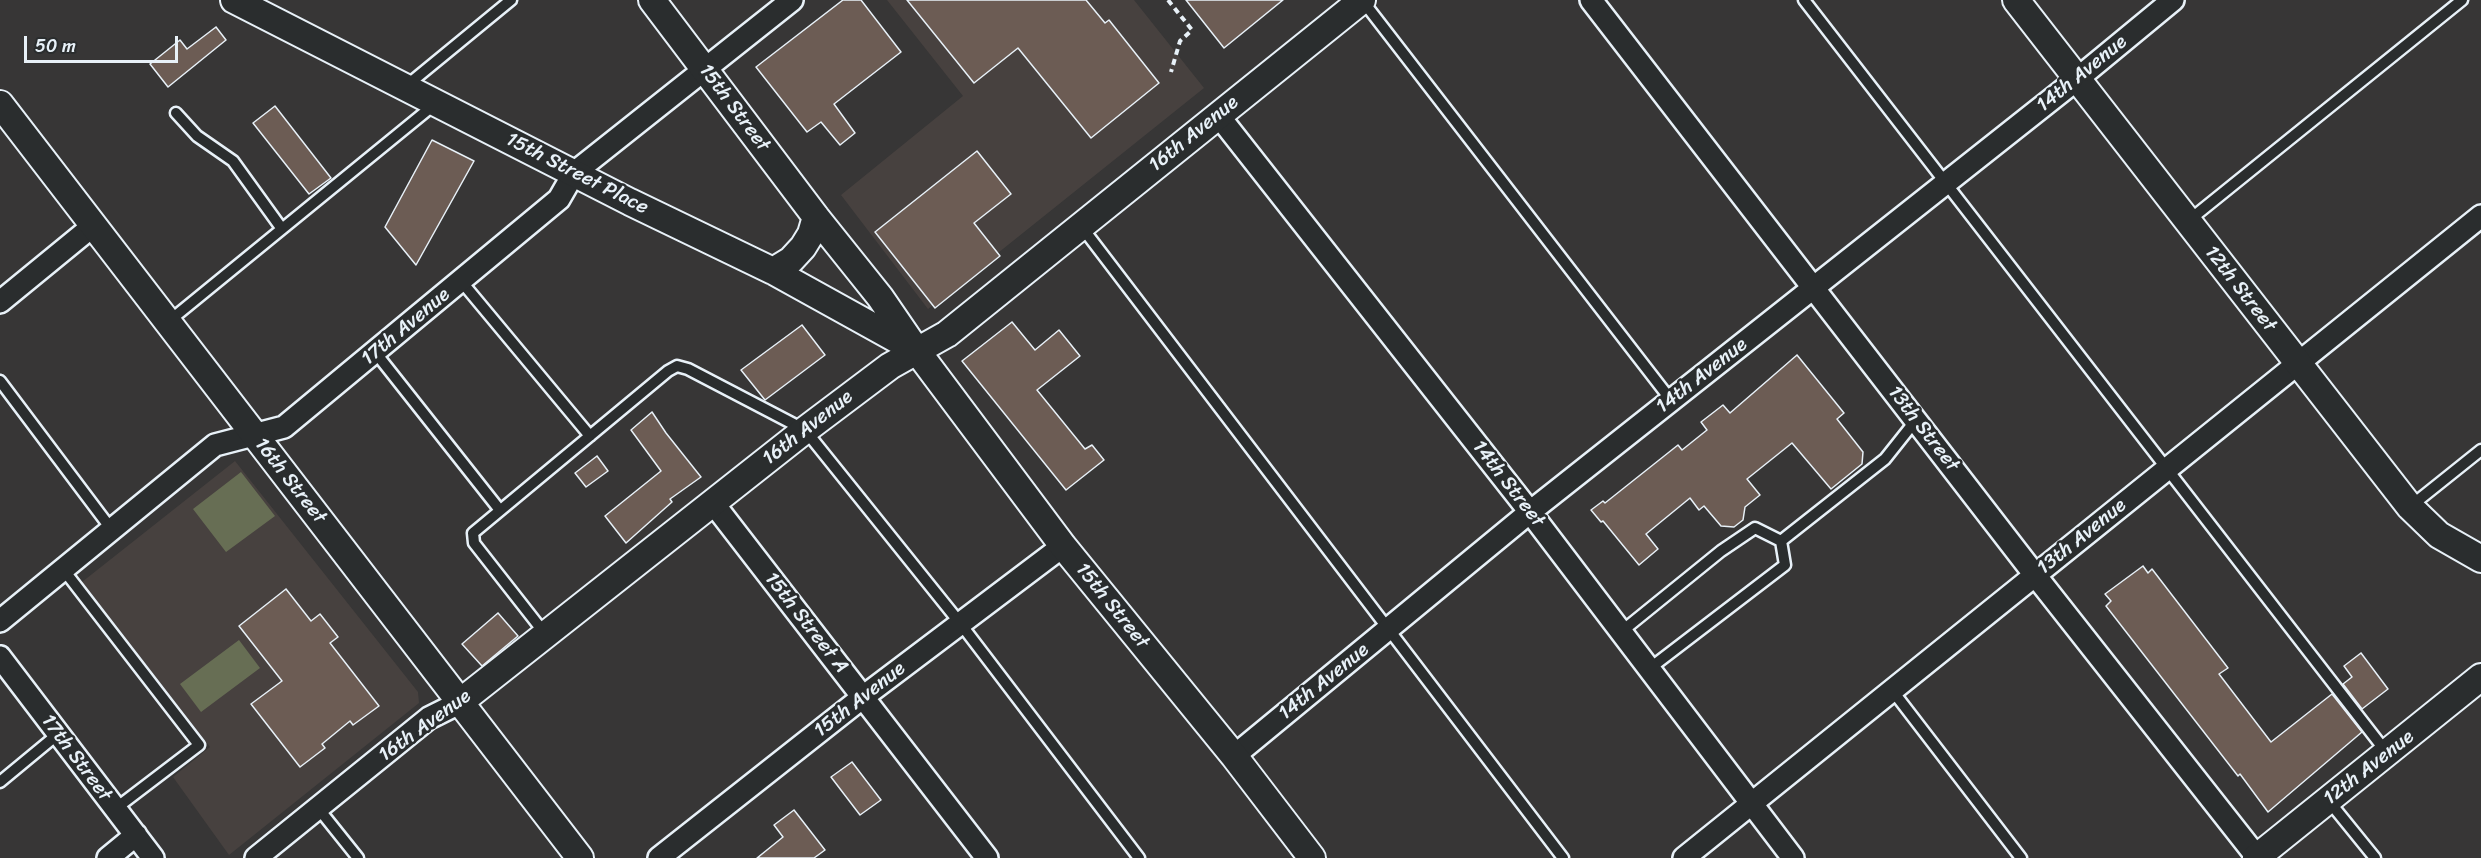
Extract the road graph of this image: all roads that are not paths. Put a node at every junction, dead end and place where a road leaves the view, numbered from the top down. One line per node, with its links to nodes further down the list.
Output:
1 (236, 0): 13 (street, 15th Street Place)
2 (512, 0): 13 (lane)
3 (652, 0): 11 (street, 15th Street)
4 (792, 0): 11 (street, 17th Avenue)
5 (1362, 0): 17 (street, 16th Avenue); 35 (lane)
6 (1591, 0): 28 (street, 13th Street)
7 (1804, 0): 19 (lane)
8 (2016, 0): 12 (street, 12th Street)
9 (2173, 0): 12 (street, 14th Avenue)
10 (2462, 0): 22 (lane)
11 (705, 69): 18 (street, 17th Avenue); 21 (street, 15th Street)
12 (2076, 80): 19 (street, 14th Avenue); 22 (street, 12th Street)
13 (405, 87): 14 (street, 15th Street Place)
14 (436, 103): 18 (street, 15th Street Place); 25 (lane)
15 (0, 104): 23 (street, 16th Street)
16 (176, 113): 25 (lane)
17 (1218, 115): 24 (street, 16th Avenue); 45 (street, 14th Street)
18 (574, 173): 26 (street, 15th Street Place); 27 (street, 17th Avenue)
19 (1946, 182): 28 (street, 14th Avenue); 41 (lane)
20 (2481, 216): 33 (street, 13th Avenue)
21 (816, 217): 26 (street); 31 (street, 15th Street)
22 (2187, 222): 33 (street, 12th Street)
23 (94, 225): 29 (street); 30 (street, 16th Street)
24 (1080, 225): 31 (street, 16th Avenue); 54 (lane)
25 (282, 229): 30 (lane)
26 (773, 271): 31 (street, 15th Street Place)
27 (461, 282): 32 (street, 17th Avenue); 39 (lane)
28 (1814, 287): 35 (street, 14th Avenue); 36 (street, 13th Street)
29 (0, 302)
30 (168, 322): 38 (street, 16th Street)
31 (917, 351): 37 (street, 16th Avenue); 48 (street, 15th Street)
32 (375, 352): 38 (street, 17th Avenue); 44 (lane)
33 (2297, 363): 41 (street, 13th Avenue); 43 (street, 12th Street)
34 (0, 381): 46 (lane)
35 (1671, 400): 45 (street, 14th Avenue)
36 (1916, 420): 47 (lane); 51 (street, 13th Street)
37 (805, 430): 39 (lane); 42 (street, 16th Avenue); 53 (lane)
38 (254, 434): 46 (street, 17th Avenue); 62 (street, 16th Street)
39 (590, 436): 44 (lane)
40 (2481, 450): 43 (lane)
41 (2167, 468): 51 (street, 13th Avenue); 64 (lane)
42 (713, 503): 56 (street, 16th Avenue); 61 (street, 15th Street A)
43 (2410, 507): 49 (street, 12th Street)
44 (499, 509): 56 (lane)
45 (1530, 512): 54 (street, 14th Avenue); 55 (street, 14th Street)
46 (112, 530): 50 (street, 17th Avenue)
47 (1781, 541): 55 (lane); 58 (lane)
48 (1063, 546): 53 (street, 15th Avenue); 65 (street, 15th Street)
49 (2481, 559)
50 (63, 569): 52 (street, 17th Avenue); 70 (lane)
51 (2035, 575): 60 (street, 13th Avenue); 85 (street, 13th Street)
52 (0, 621)
53 (960, 623): 61 (street, 15th Avenue); 79 (lane)
54 (1389, 629): 65 (street, 14th Avenue); 81 (lane)
55 (1621, 632): 58 (street, 14th Street)
56 (546, 635): 62 (street, 16th Avenue)
57 (0, 657): 63 (street, 17th Street)
58 (1649, 669): 68 (street, 14th Street)
59 (2481, 677): 64 (street, 12th Avenue)
60 (1892, 690): 68 (street, 13th Avenue); 84 (lane)
61 (863, 697): 77 (street, 15th Avenue); 78 (street, 15th Street A)
62 (459, 703): 69 (street, 16th Avenue); 76 (street, 16th Street)
63 (58, 734): 66 (lane); 70 (street, 17th Street)
64 (2388, 753): 67 (street, 12th Avenue)
65 (1234, 756): 80 (street, 15th Street)
66 (0, 782)
67 (2328, 800): 85 (street, 12th Avenue); 86 (lane)
68 (1750, 803): 82 (street, 13th Avenue); 83 (street, 14th Street)
69 (318, 808): 74 (street, 16th Avenue); 75 (lane)
70 (115, 809): 71 (street, 17th Street)
71 (136, 835): 72 (street); 73 (street, 17th Street)
72 (108, 858)
73 (153, 858)
74 (256, 858)
75 (358, 858)
76 (580, 858)
77 (659, 858)
78 (987, 858)
79 (1139, 858)
80 (1312, 858)
81 (1563, 858)
82 (1684, 858)
83 (1793, 858)
84 (2021, 858)
85 (2256, 858)
86 (2375, 858)

